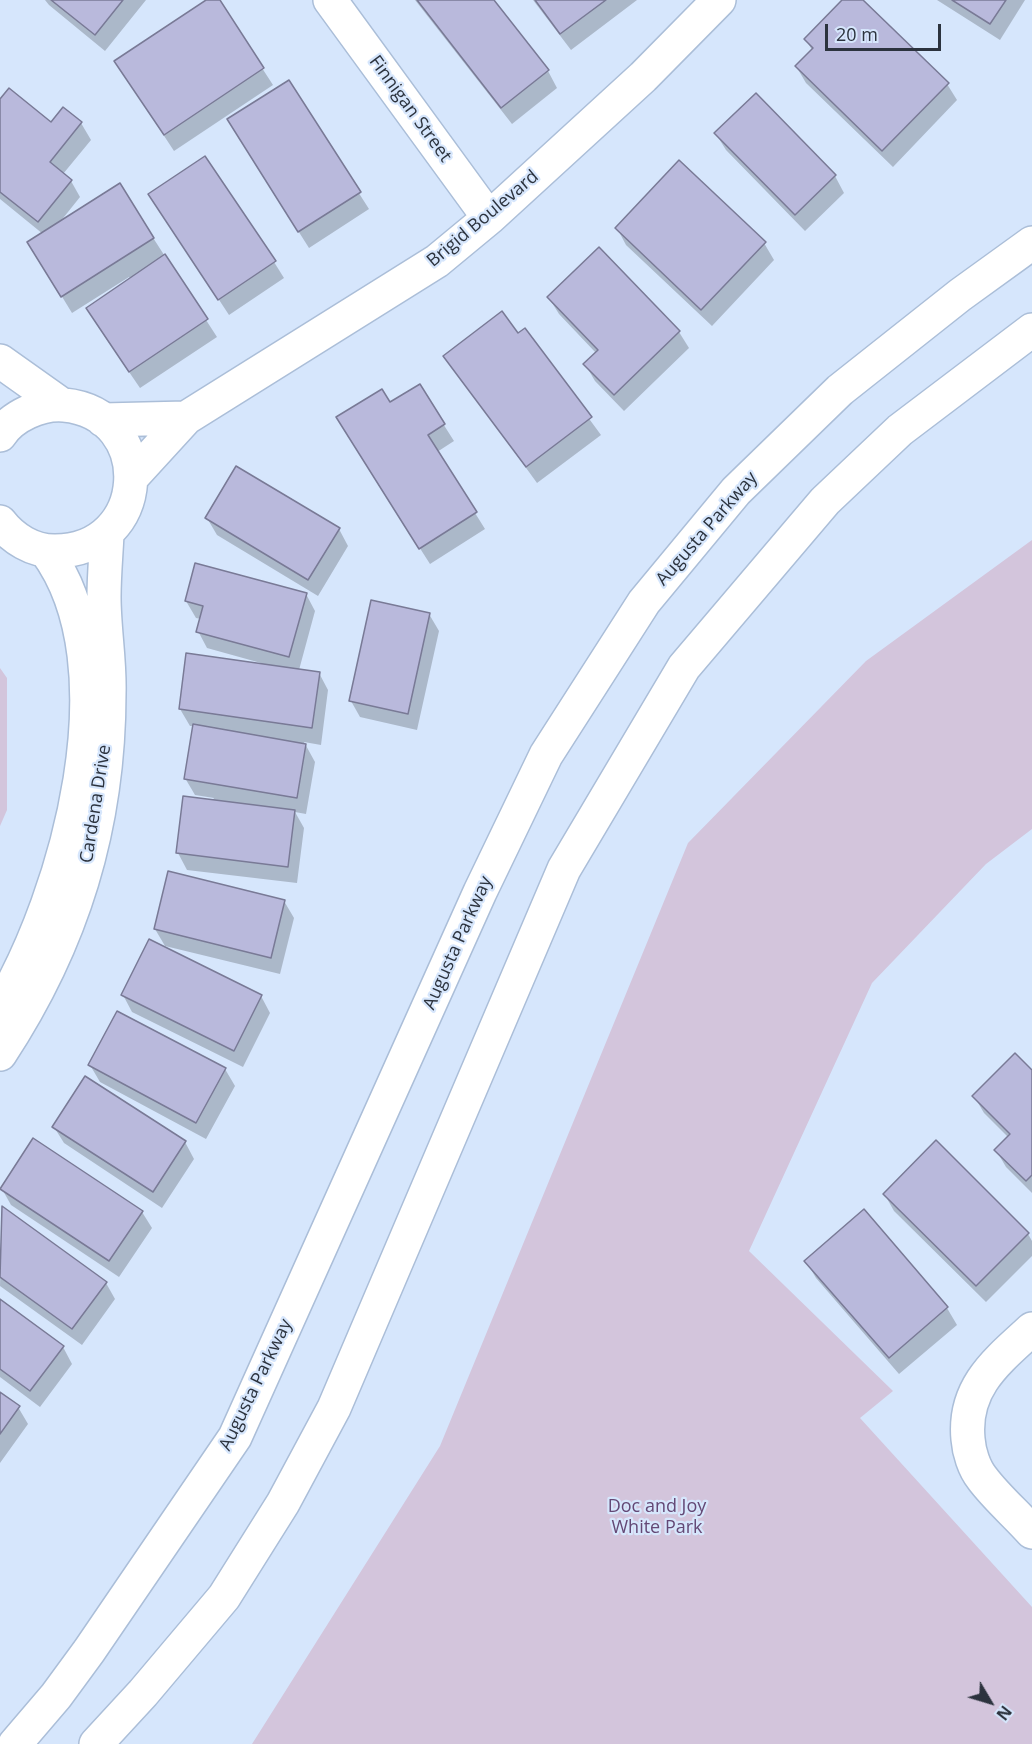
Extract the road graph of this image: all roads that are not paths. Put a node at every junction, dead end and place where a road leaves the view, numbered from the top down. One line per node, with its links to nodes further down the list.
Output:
1 (330, 0): 3 (main road, Finnigan Street)
2 (719, 0): 3 (main road, Brigid Boulevard)
3 (489, 218): 8 (main road, Brigid Boulevard)
4 (1032, 243): 19 (main road, Augusta Parkway)
5 (1032, 330): 20 (main road)
6 (0, 361): 7 (main road)
7 (62, 405): 9 (main road); 10 (main road)
8 (186, 418): 9 (main road); 11 (main road, Brigid Boulevard)
9 (103, 420): 11 (main road)
10 (1, 425)
11 (132, 477): 13 (main road)
12 (2, 528): 14 (main road)
13 (107, 534): 14 (main road); 16 (main road, Cardena Drive)
14 (46, 551): 15 (main road, Cardena Drive)
15 (0, 1006)
16 (0, 1054)
17 (1032, 1329): 18 (main road)
18 (1032, 1532)
19 (15, 1744)
20 (96, 1744)

